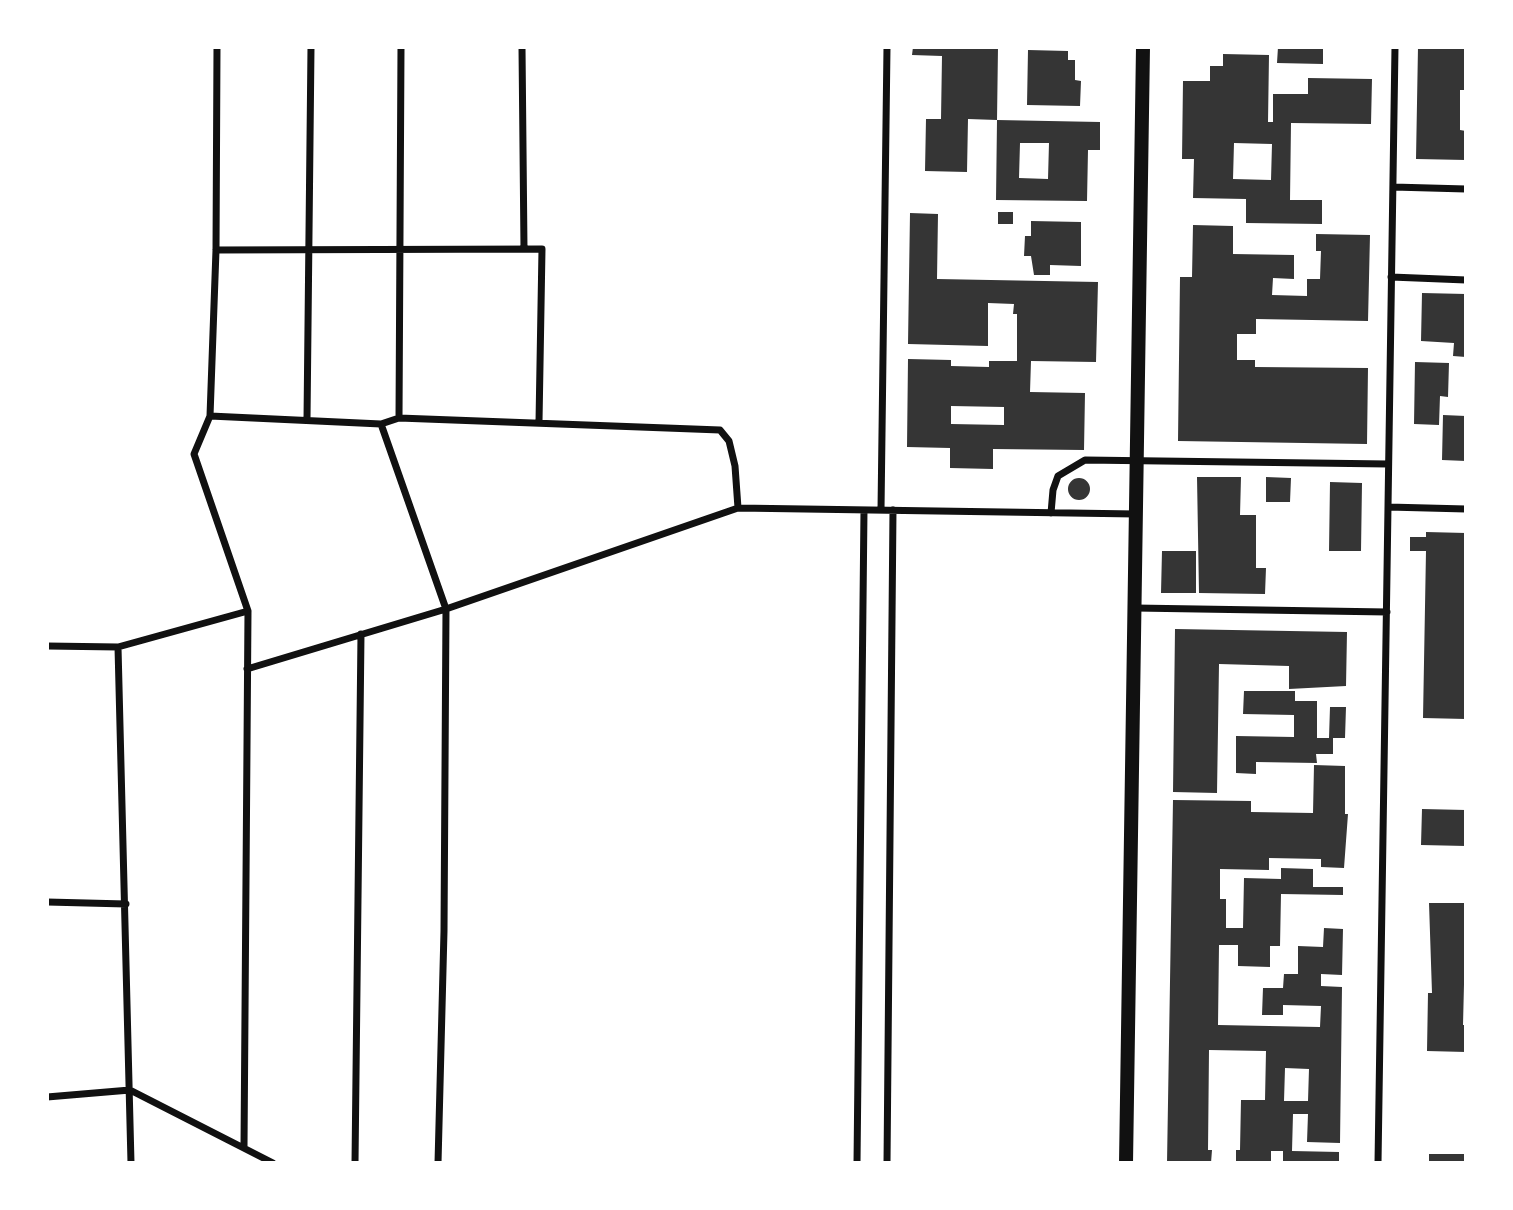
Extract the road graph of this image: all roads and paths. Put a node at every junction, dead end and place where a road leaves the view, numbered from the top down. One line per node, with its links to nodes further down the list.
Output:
1 (217, 47): 13 (street)
2 (311, 47): 10 (street)
3 (401, 47): 11 (street)
4 (522, 47): 12 (street)
5 (887, 47): 27 (street)
6 (1143, 47): 21 (main road)
7 (1395, 47): 8 (street)
8 (1393, 187): 9 (street); 14 (street)
9 (1466, 189)
10 (310, 249): 11 (street); 13 (street); 18 (street)
11 (398, 249): 12 (street); 17 (street)
12 (524, 249): 19 (street)
13 (216, 250): 16 (street)
14 (1391, 278): 15 (street); 22 (street)
15 (1466, 280)
16 (210, 416): 18 (street); 33 (street)
17 (399, 418): 19 (street); 20 (street)
18 (307, 419): 20 (street)
19 (539, 422): 24 (street)
20 (381, 424): 32 (street)
21 (1137, 460): 22 (street); 29 (street); 30 (main road)
22 (1388, 464): 23 (street)
23 (1388, 507): 25 (street); 34 (street)
24 (738, 508): 26 (street); 32 (street)
25 (1466, 509)
26 (864, 510): 27 (street); 48 (street)
27 (881, 510): 28 (street)
28 (893, 510): 29 (street); 49 (street)
29 (1051, 513): 30 (street)
30 (1136, 514): 31 (main road)
31 (1135, 608): 34 (street); 50 (main road)
32 (446, 609): 35 (street); 47 (street)
33 (247, 611): 37 (street); 38 (street)
34 (1387, 612): 51 (street)
35 (361, 634): 38 (street); 46 (street)
36 (47, 646): 37 (street)
37 (118, 647): 40 (street)
38 (247, 669): 43 (street)
39 (47, 902): 40 (street)
40 (126, 904): 41 (street)
41 (130, 1090): 42 (street); 43 (street); 44 (street)
42 (47, 1097)
43 (244, 1146): 45 (street)
44 (131, 1163)
45 (273, 1163)
46 (355, 1163)
47 (438, 1163)
48 (857, 1163)
49 (887, 1163)
50 (1126, 1163)
51 (1378, 1163)

